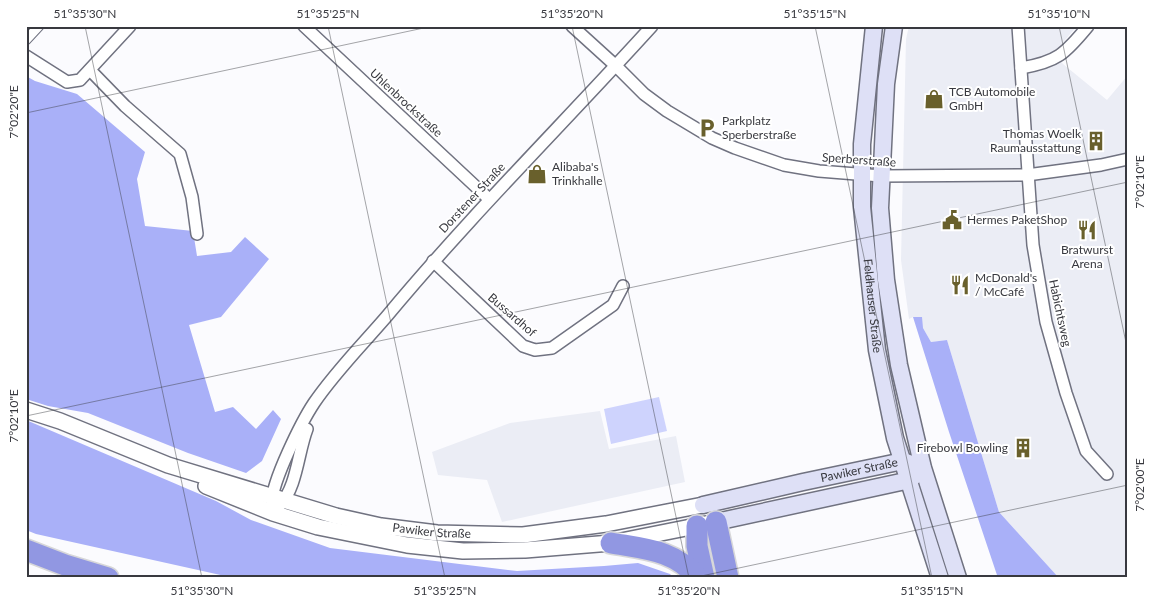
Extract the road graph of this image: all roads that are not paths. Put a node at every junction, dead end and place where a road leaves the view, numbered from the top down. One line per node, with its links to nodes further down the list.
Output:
1 (39, 26): 10 (street)
2 (130, 26): 14 (street)
3 (304, 26): 19 (street, Uhlenbrockstraße)
4 (572, 26): 12 (street, Sperberstraße)
5 (652, 26): 12 (street, Dorstener Straße)
6 (874, 26): 16 (main road, Feldhauser Straße)
7 (894, 26): 18 (main road, Feldhauser Straße)
8 (1018, 26): 13 (street, Habichtsweg)
9 (1088, 26): 13 (street)
10 (26, 40)
11 (26, 56): 14 (street)
12 (616, 66): 16 (street, Sperberstraße); 19 (street, Dorstener Straße)
13 (1021, 68): 17 (street, Habichtsweg)
14 (90, 70): 20 (street)
15 (1128, 159): 17 (street, Sperberstraße)
16 (862, 175): 18 (street, Sperberstraße); 24 (main road, Feldhauser Straße)
17 (1027, 175): 18 (street, Sperberstraße); 27 (street, Habichtsweg)
18 (881, 176): 26 (main road, Feldhauser Straße)
19 (489, 199): 21 (street, Dorstener Straße)
20 (197, 234)
21 (433, 261): 22 (street, Bussardhof); 29 (street, Dorstener Straße)
22 (623, 286)
23 (26, 410): 25 (street, Pawiker Straße)
24 (903, 461): 26 (main road, Pawiker Straße); 28 (main road, Feldhauser Straße); 30 (main road, Pawiker Straße)
25 (168, 465): 29 (street, Pawiker Straße); 31 (street, Pawiker Straße)
26 (923, 468): 28 (main road, Pawiker Straße); 40 (main road, Feldhauser Straße)
27 (1107, 474)
28 (910, 480): 32 (main road, Pawiker Straße); 39 (main road, Feldhauser Straße)
29 (278, 499): 30 (street, Pawiker Straße); 31 (street, Dorstener Straße)
30 (702, 505): 32 (street)
31 (273, 513): 33 (street, Pawiker Straße)
32 (706, 524): 33 (street, Pawiker Straße); 37 (highway); 38 (highway)
33 (611, 543): 36 (highway)
34 (26, 550): 35 (highway)
35 (108, 578)
36 (698, 578)
37 (704, 578)
38 (728, 578)
39 (940, 578)
40 (958, 578)

